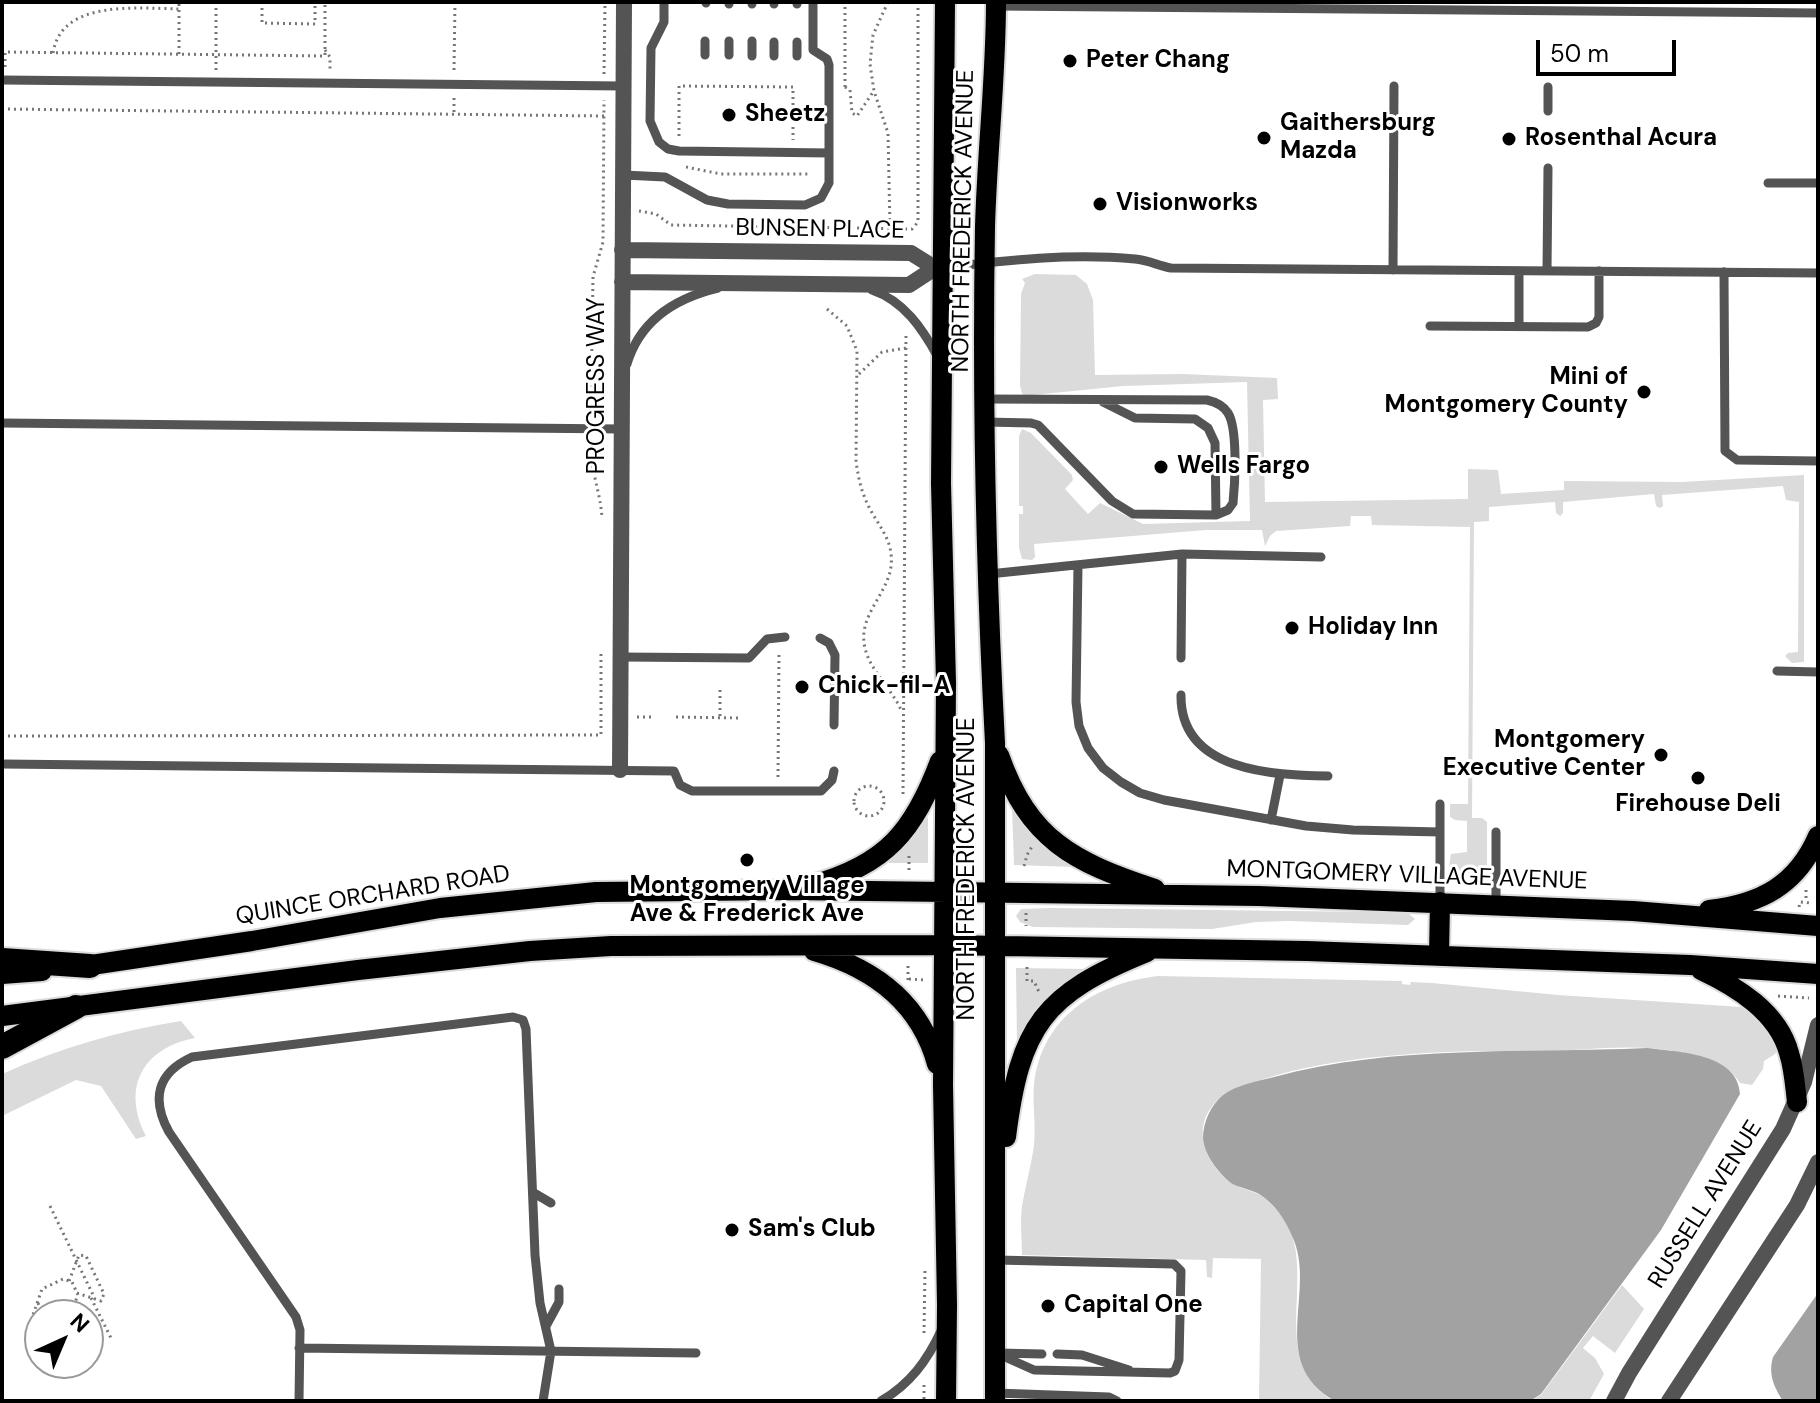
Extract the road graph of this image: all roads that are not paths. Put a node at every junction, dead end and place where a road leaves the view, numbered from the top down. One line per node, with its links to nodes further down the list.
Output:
1 (624, 2): 19 (street, PROGRESS WAY)
2 (664, 2): 23 (lane)
3 (813, 2): 23 (lane)
4 (945, 2): 30 (main road, NORTH FREDERICK AVENUE)
5 (996, 4): 6 (lane); 29 (main road, NORTH FREDERICK AVENUE)
6 (1426, 6): 7 (lane)
7 (1818, 13)
8 (705, 41): 13 (lane)
9 (729, 41): 14 (lane)
10 (752, 41): 15 (lane)
11 (774, 42): 16 (lane)
12 (797, 42): 17 (lane)
13 (705, 55)
14 (729, 55)
15 (752, 56)
16 (774, 56)
17 (797, 56)
18 (4, 75): 19 (lane)
19 (623, 86): 25 (street, PROGRESS WAY)
20 (1394, 86): 31 (lane)
21 (1548, 87): 22 (lane)
22 (1548, 111)
23 (829, 153): 25 (lane)
24 (1548, 168): 33 (lane)
25 (631, 176): 28 (street, PROGRESS WAY)
26 (1768, 183): 27 (lane)
27 (1818, 183)
28 (622, 250): 30 (street, BUNSEN PLACE); 37 (street, PROGRESS WAY)
29 (986, 262): 30 (lane); 31 (lane); 44 (main road, NORTH FREDERICK AVENUE)
30 (939, 268): 39 (street, BUNSEN PLACE); 42 (main road, NORTH FREDERICK AVENUE)
31 (1393, 270): 32 (lane)
32 (1519, 271): 33 (lane); 41 (lane)
33 (1547, 271): 34 (lane)
34 (1599, 271): 35 (lane); 41 (lane)
35 (1724, 272): 36 (lane); 49 (lane)
36 (1818, 273)
37 (622, 282): 38 (street, BUNSEN PLACE); 43 (street, PROGRESS WAY)
38 (739, 283): 39 (street, BUNSEN PLACE); 43 (lane)
39 (857, 284): 42 (lane)
40 (1430, 326): 41 (lane)
41 (1519, 326)
42 (942, 364): 64 (main road, NORTH FREDERICK AVENUE)
43 (622, 383): 48 (street, PROGRESS WAY)
44 (986, 399): 45 (lane); 46 (main road, NORTH FREDERICK AVENUE)
45 (1099, 399): 50 (lane); 50 (lane)
46 (986, 422): 50 (lane); 54 (main road, NORTH FREDERICK AVENUE)
47 (2, 423): 48 (lane)
48 (621, 429): 57 (street, PROGRESS WAY)
49 (1818, 461)
50 (1216, 515)
51 (1182, 554): 52 (lane); 53 (lane); 58 (lane)
52 (1321, 557)
53 (1078, 565): 54 (lane); 71 (lane)
54 (989, 574): 63 (main road, NORTH FREDERICK AVENUE)
55 (782, 637): 57 (lane)
56 (820, 638): 62 (lane)
57 (620, 657): 66 (street, PROGRESS WAY)
58 (1181, 658)
59 (1777, 671): 60 (lane)
60 (1818, 672)
61 (1181, 695): 68 (lane)
62 (834, 725)
63 (995, 743): 77 (main road, NORTH FREDERICK AVENUE); 78 (main road)
64 (945, 750): 75 (main road); 76 (main road, NORTH FREDERICK AVENUE)
65 (2, 764): 66 (lane)
66 (620, 770): 67 (lane)
67 (834, 771)
68 (1280, 775): 69 (lane); 71 (lane)
69 (1328, 776)
70 (1440, 804): 72 (lane)
71 (1271, 820): 72 (lane)
72 (1440, 832): 79 (lane)
73 (1496, 832): 80 (lane)
74 (1818, 836): 81 (main road)
75 (791, 890): 76 (main road, QUINCE ORCHARD ROAD); 90 (main road, QUINCE ORCHARD ROAD)
76 (944, 893): 77 (main road, QUINCE ORCHARD ROAD); 84 (main road, NORTH FREDERICK AVENUE)
77 (994, 894): 78 (main road, MONTGOMERY VILLAGE AVENUE); 85 (main road, NORTH FREDERICK AVENUE)
78 (1174, 895): 79 (main road, MONTGOMERY VILLAGE AVENUE)
79 (1440, 902): 80 (main road, MONTGOMERY VILLAGE AVENUE); 87 (main road)
80 (1496, 904): 81 (main road, MONTGOMERY VILLAGE AVENUE)
81 (1676, 914): 82 (main road, MONTGOMERY VILLAGE AVENUE)
82 (1818, 926)
83 (791, 945): 84 (main road); 93 (main road); 97 (main road)
84 (943, 945): 85 (main road); 97 (main road, NORTH FREDERICK AVENUE)
85 (994, 946): 86 (main road); 102 (main road, NORTH FREDERICK AVENUE)
86 (1157, 948): 87 (main road); 102 (main road)
87 (1439, 956): 89 (main road)
88 (2, 960): 90 (highway)
89 (1690, 965): 92 (main road); 98 (main road)
90 (90, 966): 91 (main road, QUINCE ORCHARD ROAD)
91 (2, 974)
92 (1818, 974)
93 (76, 1007): 94 (main road); 96 (highway)
94 (2, 1016)
95 (1818, 1025): 98 (street, RUSSELL AVENUE)
96 (2, 1047)
97 (943, 1085): 105 (main road, NORTH FREDERICK AVENUE)
98 (1797, 1102): 115 (street, RUSSELL AVENUE)
99 (1818, 1162): 121 (street)
100 (534, 1193): 101 (lane); 106 (lane); 107 (lane)
101 (551, 1203)
102 (996, 1229): 103 (main road, NORTH FREDERICK AVENUE)
103 (996, 1260): 110 (main road, NORTH FREDERICK AVENUE); 113 (lane)
104 (559, 1289): 106 (lane)
105 (947, 1317): 118 (lane); 119 (main road, NORTH FREDERICK AVENUE)
106 (546, 1326): 108 (lane)
107 (299, 1348): 108 (lane); 116 (lane)
108 (551, 1351): 109 (lane); 117 (lane)
109 (696, 1353)
110 (995, 1353): 111 (lane); 113 (lane); 114 (main road, NORTH FREDERICK AVENUE)
111 (1042, 1354)
112 (1057, 1354): 113 (lane)
113 (1139, 1374)
114 (995, 1397): 120 (lane)
115 (1621, 1399)
116 (299, 1401)
117 (543, 1401)
118 (881, 1401)
119 (946, 1401)
120 (1117, 1401)
121 (1669, 1401)

